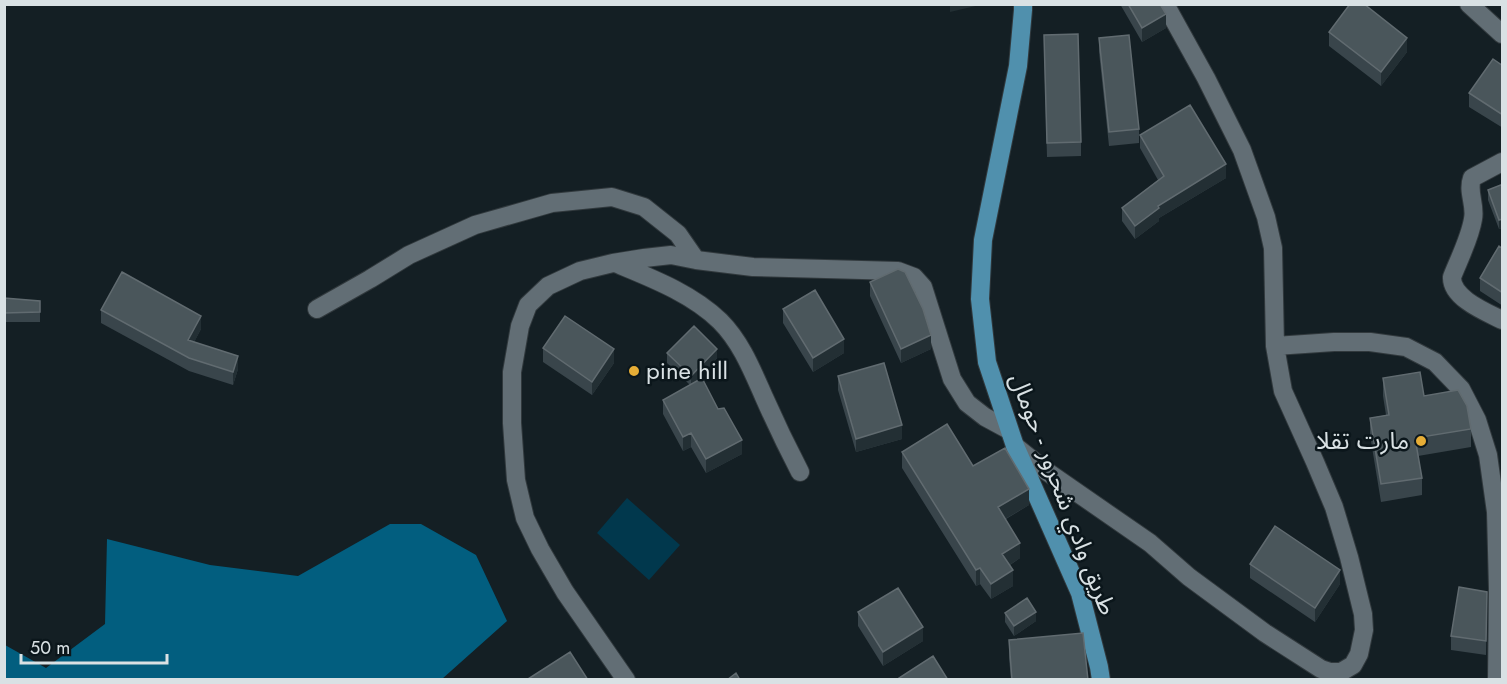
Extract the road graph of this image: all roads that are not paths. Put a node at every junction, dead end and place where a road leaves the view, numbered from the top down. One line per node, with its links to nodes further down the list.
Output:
1 (1023, 4): 11 (main road, طريق وادي شحرور - حومال)
2 (1165, 4): 10 (street)
3 (1469, 4): 4 (street)
4 (1503, 34)
5 (1503, 162): 9 (street)
6 (696, 260): 7 (street); 8 (street); 11 (street)
7 (613, 263): 12 (street); 14 (street)
8 (317, 309)
9 (1503, 320)
10 (1275, 346): 11 (street); 13 (street)
11 (1012, 438): 15 (main road, طريق وادي شحرور - حومال)
12 (801, 471)
13 (1499, 508): 16 (street)
14 (626, 680)
15 (1101, 680)
16 (1497, 680)

